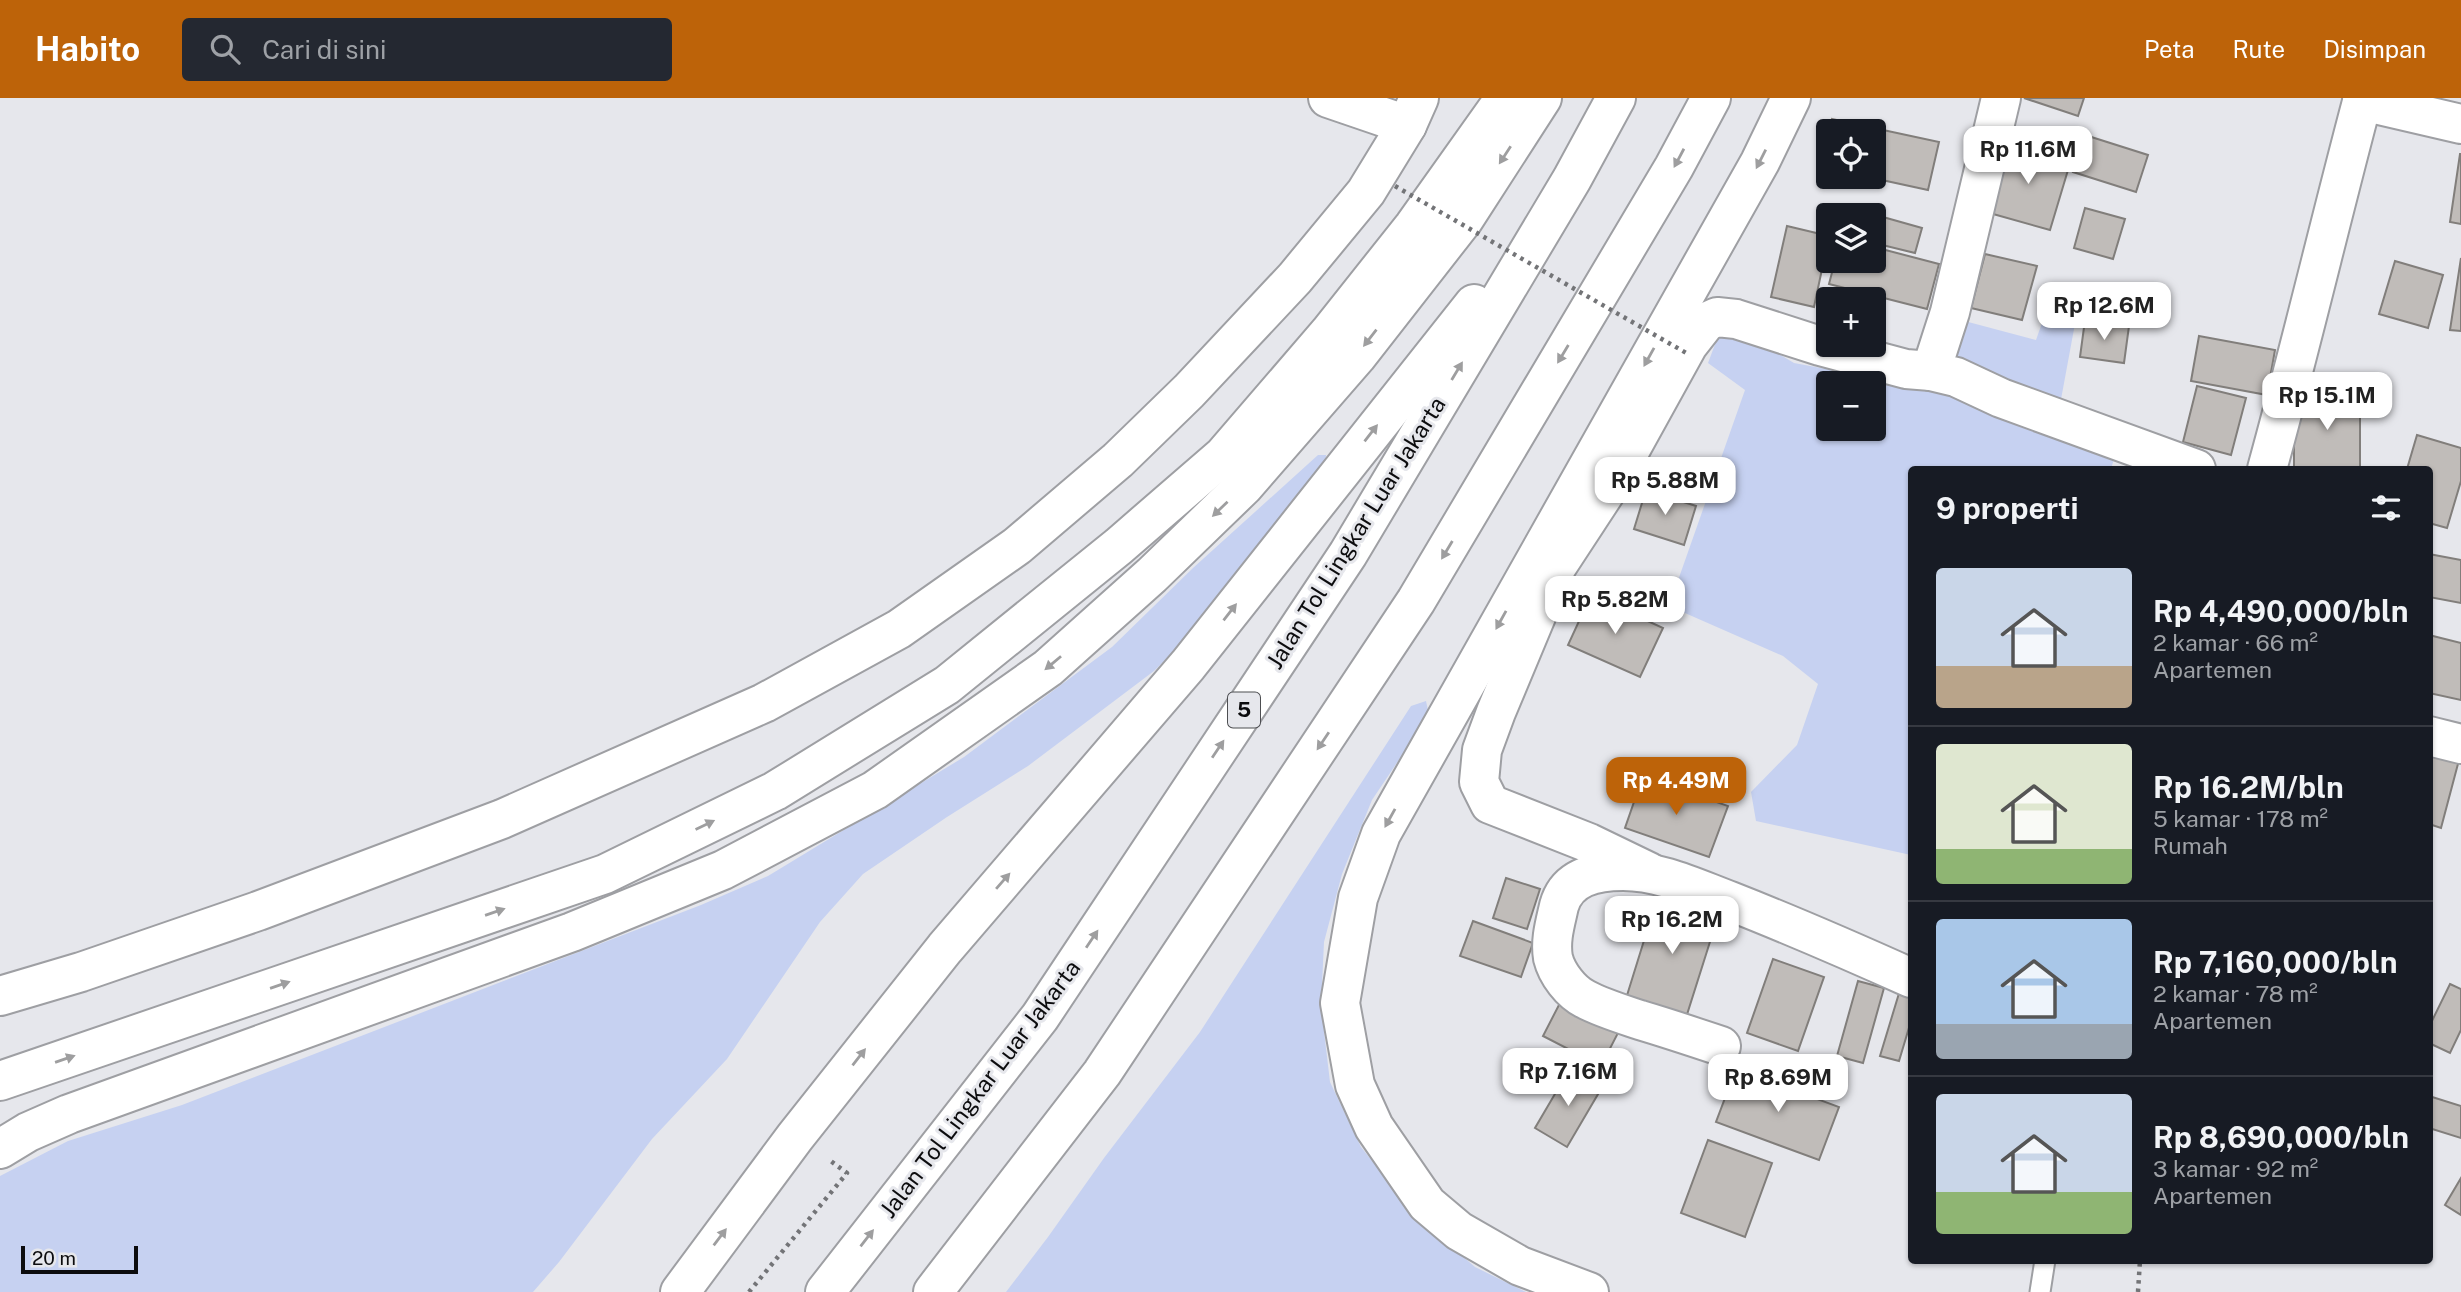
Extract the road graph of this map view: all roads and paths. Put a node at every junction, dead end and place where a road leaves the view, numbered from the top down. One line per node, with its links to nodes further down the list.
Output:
1 (1328, 98): 9 (main road)
2 (1506, 98): 23 (main road, one-way to 2)
3 (1542, 98): 25 (main road, one-way to 25)
4 (1616, 98): 11 (main road, Jalan Tol Lingkar Luar Jakarta / 5)
5 (1711, 98): 31 (main road, one-way to 31)
6 (1791, 98): 32 (main road, one-way to 32)
7 (2001, 98): 14 (main road)
8 (2362, 100): 10 (main road); 16 (main road)
9 (1413, 111): 21 (main road)
10 (2461, 124)
11 (1572, 179): 24 (main road, one-way to 11); 30 (main road, Jalan Tol Lingkar Luar Jakarta / 5, one-way to 11)
12 (1395, 186): 13 (path, bridge)
13 (1688, 354)
14 (1931, 371): 15 (main road); 19 (main road)
15 (2188, 466)
16 (2268, 466)
17 (2433, 737): 18 (main road)
18 (2461, 744)
19 (1649, 872): 20 (main road); 22 (main road)
20 (1908, 977)
21 (0, 996)
22 (1721, 1046)
23 (0, 1080)
24 (796, 1137): 28 (main road, one-way to 24); 29 (path)
25 (0, 1149)
26 (2044, 1264): 33 (lane)
27 (2140, 1264): 34 (path)
28 (680, 1292)
29 (749, 1292)
30 (825, 1292)
31 (933, 1292)
32 (1589, 1292)
33 (2040, 1292)
34 (2138, 1292)

